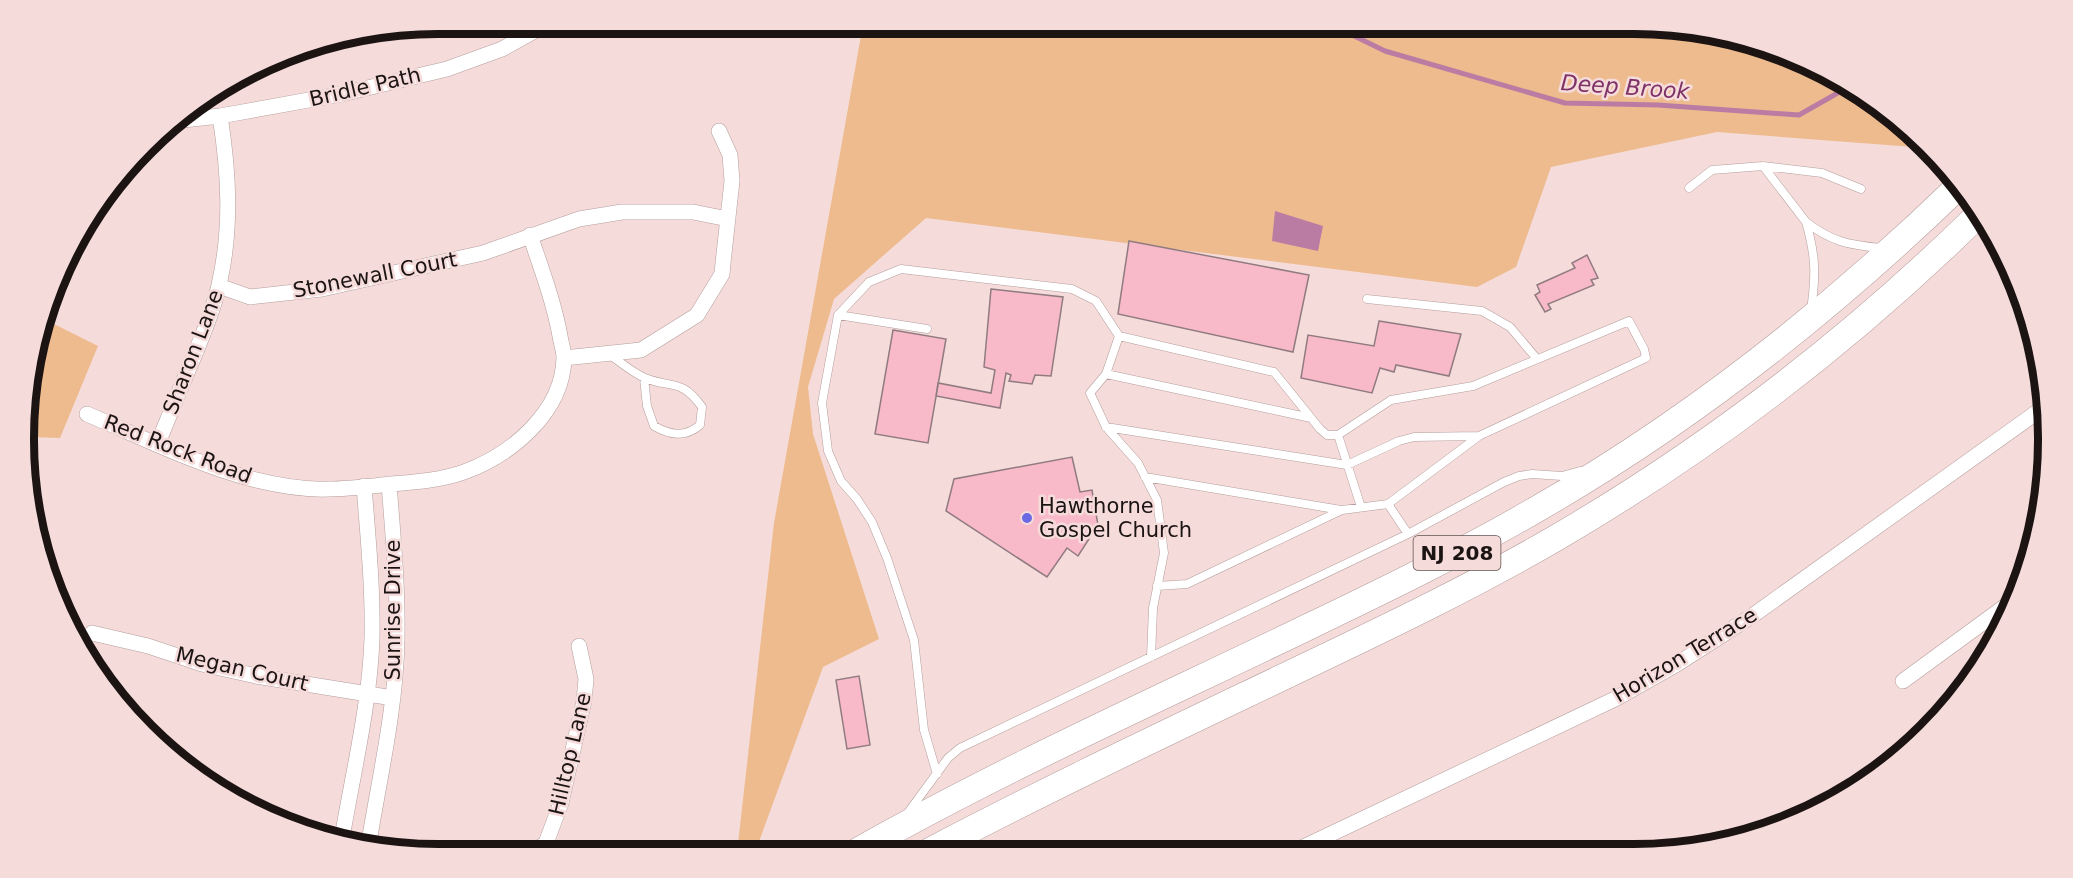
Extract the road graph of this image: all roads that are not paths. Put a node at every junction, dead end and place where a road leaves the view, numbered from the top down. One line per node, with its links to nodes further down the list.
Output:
1 (529, 34): 2 (street, Bridle Path)
2 (220, 116): 3 (street, Bridle Path); 14 (street, Sharon Lane)
3 (192, 119)
4 (719, 131): 9 (street)
5 (1763, 166): 6 (lane); 7 (lane); 11 (lane)
6 (1689, 188)
7 (1861, 189)
8 (1954, 191): 13 (highway, NJ 208)
9 (728, 219): 12 (street); 20 (street)
10 (1973, 219): 55 (highway, NJ 208)
11 (1806, 222): 13 (lane); 17 (lane)
12 (530, 236): 14 (street, Stonewall Court); 21 (street, Red Rock Road)
13 (1892, 250): 17 (highway, NJ 208)
14 (219, 286): 31 (street, Sharon Lane)
15 (1366, 298): 22 (lane)
16 (838, 315): 18 (lane); 19 (lane); 49 (lane)
17 (1810, 319): 32 (highway, NJ 208)
18 (927, 329)
19 (1119, 336): 23 (lane); 27 (lane)
20 (608, 353): 21 (street); 24 (lane)
21 (564, 358): 35 (street, Red Rock Road)
22 (1537, 359): 29 (lane); 30 (lane)
23 (1106, 374): 27 (lane); 28 (lane)
24 (644, 378): 24 (lane)
25 (2038, 412): 56 (street, Horizon Terrace)
26 (87, 414): 31 (street, Red Rock Road)
27 (1311, 418): 29 (lane)
28 (1106, 427): 33 (lane); 34 (lane)
29 (1338, 435): 33 (lane)
30 (1479, 436): 33 (lane); 37 (lane)
31 (158, 443): 36 (street, Red Rock Road)
32 (1641, 444): 40 (lane); 50 (highway, NJ 208)
33 (1347, 465): 38 (lane)
34 (1145, 477): 39 (lane); 41 (lane)
35 (389, 484): 36 (street, Red Rock Road); 48 (street, Sunrise Drive)
36 (364, 486): 47 (street, Sunrise Drive)
37 (1388, 504): 38 (lane); 40 (lane)
38 (1361, 507): 39 (lane)
39 (1342, 510): 41 (lane)
40 (1408, 534): 45 (lane)
41 (1158, 586): 45 (lane)
42 (2001, 609): 46 (street)
43 (92, 633): 47 (street, Megan Court)
44 (579, 646): 53 (street, Hilltop Lane)
45 (1151, 657): 49 (lane)
46 (1903, 681)
47 (366, 694): 48 (street, Megan Court); 51 (street, Sunrise Drive)
48 (393, 698): 52 (street, Sunrise Drive)
49 (937, 774): 50 (lane)
50 (894, 830): 54 (highway, NJ 208)
51 (343, 832)
52 (370, 838)
53 (545, 844)
54 (870, 844)
55 (944, 844)
56 (1310, 844)

